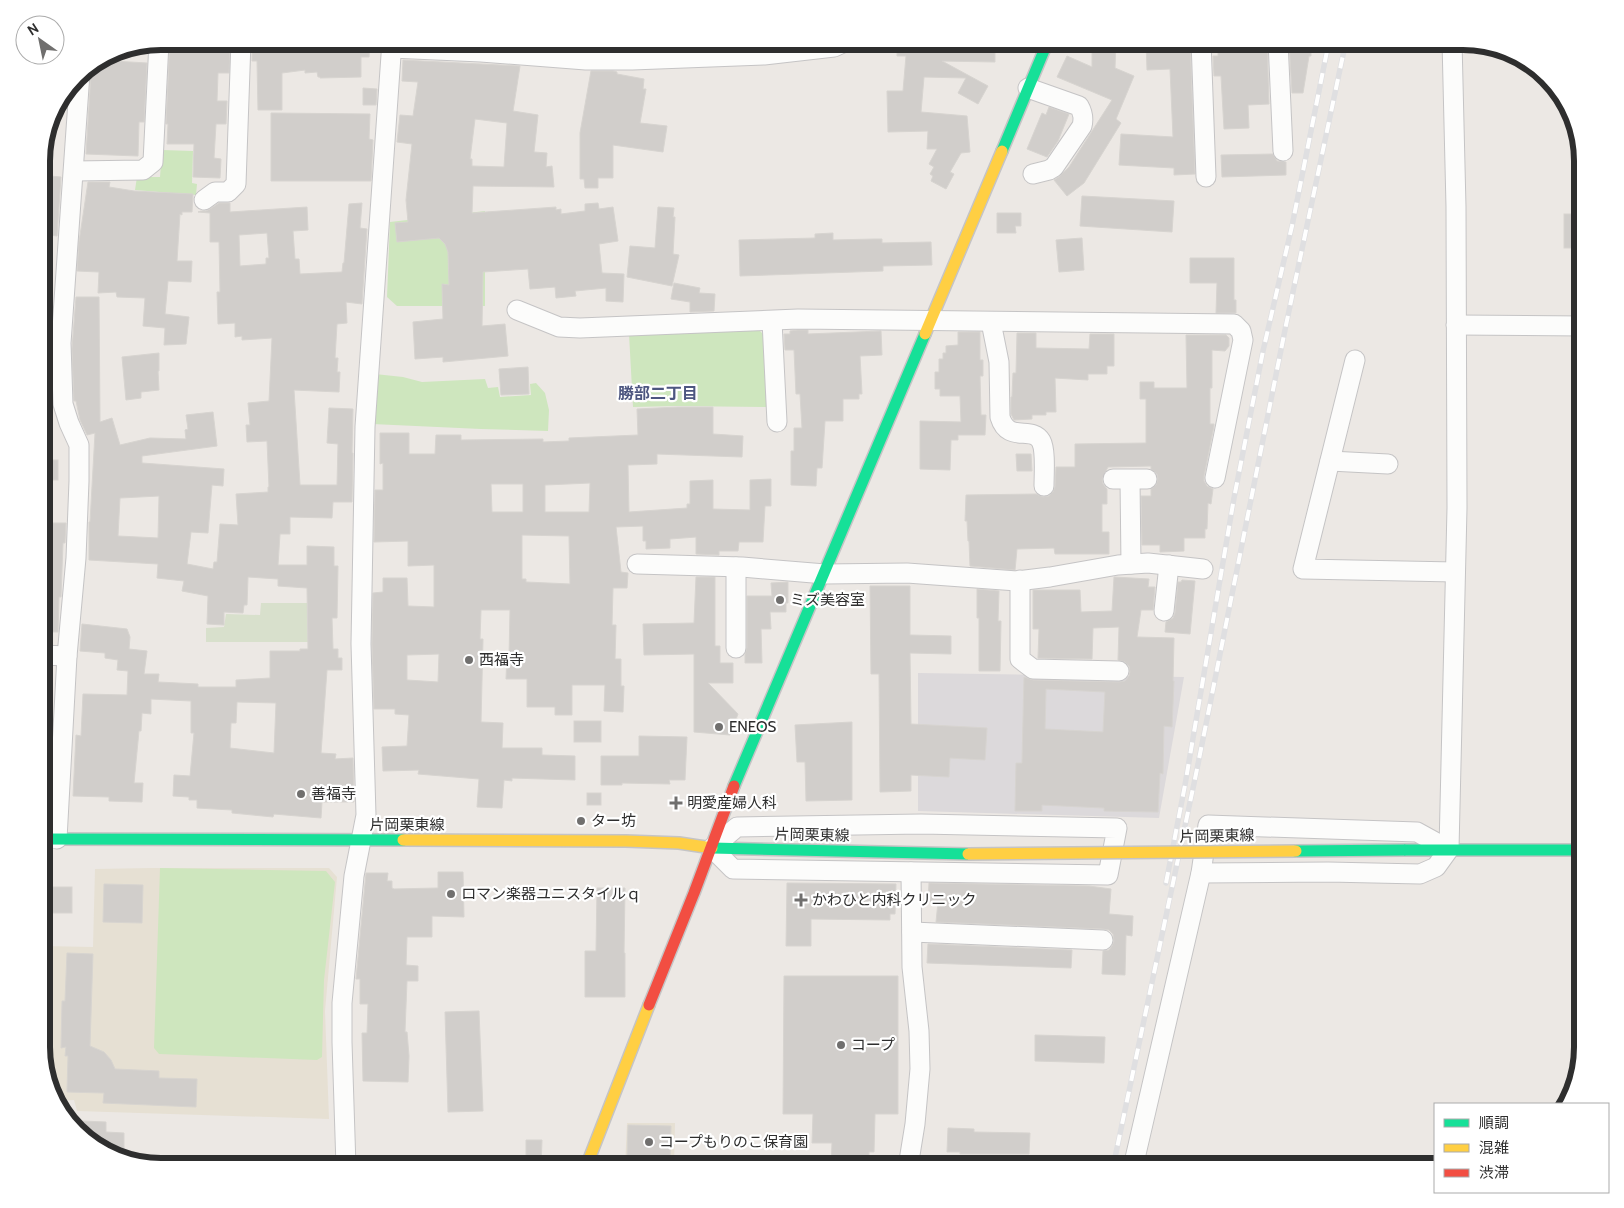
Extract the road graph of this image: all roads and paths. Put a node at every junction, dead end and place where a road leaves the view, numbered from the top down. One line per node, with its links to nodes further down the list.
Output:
1 (159, 50): 13 (street)
2 (240, 50): 16 (street)
3 (392, 50): 46 (street)
4 (459, 50): 5 (street)
5 (811, 50)
6 (1044, 50): 11 (main road)
7 (1201, 50): 15 (street)
8 (1278, 50): 12 (street)
9 (1452, 50): 21 (street)
10 (79, 86): 13 (street)
11 (1028, 88): 14 (street); 19 (main road)
12 (1283, 151)
13 (74, 171): 41 (street)
14 (1033, 174)
15 (1206, 177)
16 (204, 200)
17 (517, 310): 18 (street)
18 (772, 320): 19 (street); 24 (street)
19 (930, 321): 20 (street); 36 (main road)
20 (991, 322): 27 (street); 29 (street)
21 (1456, 325): 22 (street); 35 (street)
22 (1574, 326)
23 (1355, 360): 25 (street)
24 (778, 422)
25 (1330, 461): 26 (street); 35 (street)
26 (1388, 464)
27 (1215, 478)
28 (1130, 479): 31 (street)
29 (1044, 486)
30 (637, 564): 33 (street)
31 (1131, 564): 32 (street); 37 (street)
32 (1169, 565): 34 (street); 38 (street)
33 (736, 567): 36 (street); 39 (street)
34 (1203, 569)
35 (1455, 572): 48 (street)
36 (825, 574): 37 (street); 47 (main road)
37 (1020, 580): 42 (street)
38 (1164, 611)
39 (736, 648)
40 (50, 655): 41 (street)
41 (67, 656): 44 (street)
42 (1119, 671)
43 (1012, 826): 47 (street); 52 (street); 52 (street)
44 (50, 829)
45 (50, 839): 46 (main road, 片岡栗東線)
46 (361, 840): 47 (main road, 片岡栗東線); 55 (street)
47 (712, 848): 48 (main road, 片岡栗東線, bridge); 50 (street); 56 (main road)
48 (1448, 849): 49 (main road, 片岡栗東線); 51 (street); 51 (street)
49 (1574, 850)
50 (911, 872): 52 (street); 53 (street)
51 (1200, 873): 58 (street)
52 (1011, 874)
53 (912, 932): 54 (street); 57 (street)
54 (1103, 940)
55 (346, 1158)
56 (589, 1158)
57 (909, 1158)
58 (1135, 1158)

